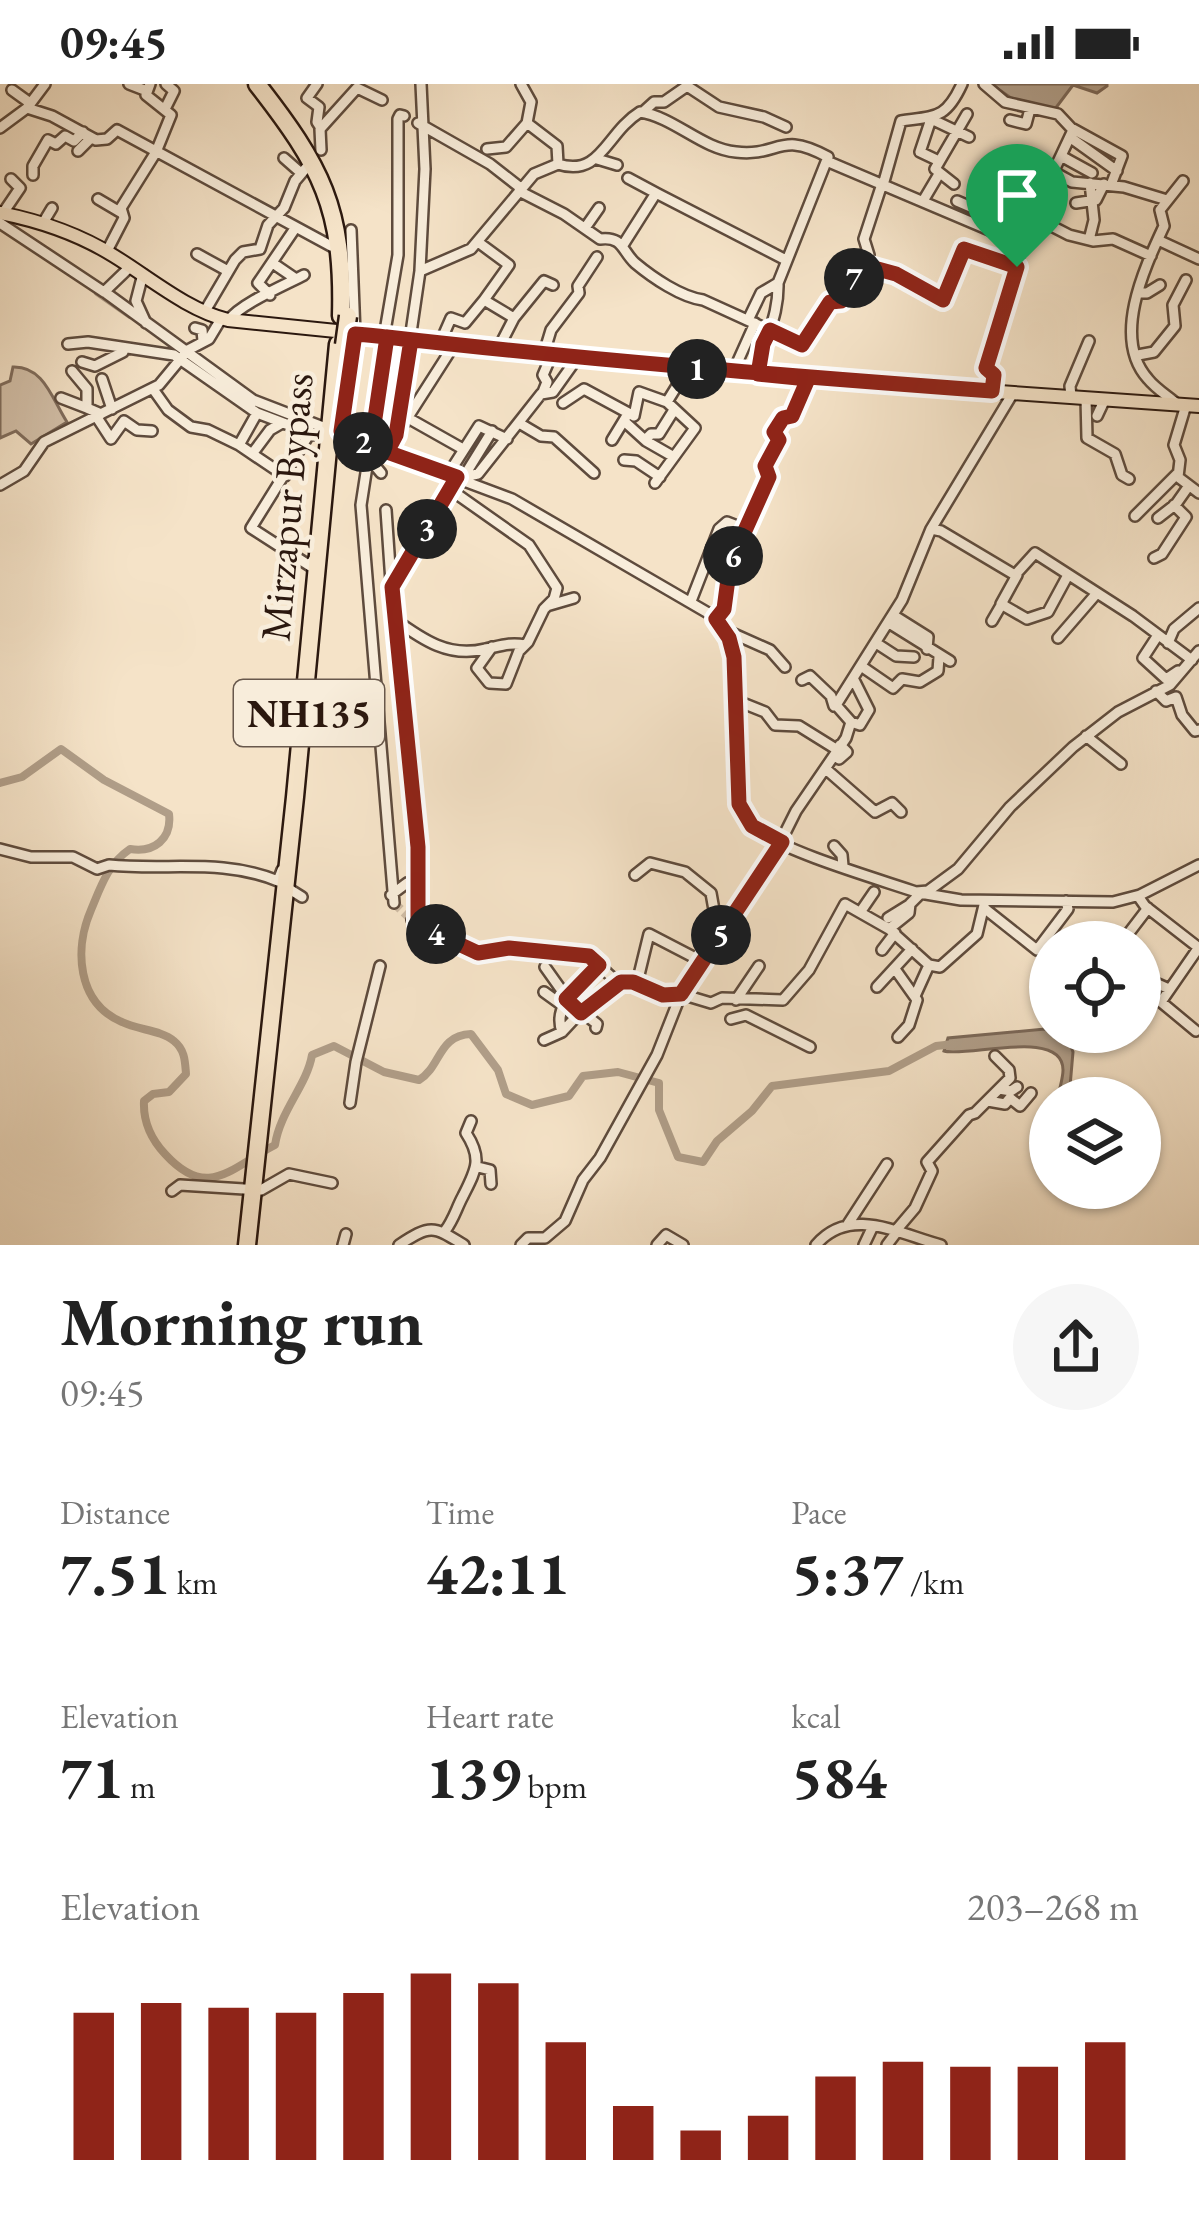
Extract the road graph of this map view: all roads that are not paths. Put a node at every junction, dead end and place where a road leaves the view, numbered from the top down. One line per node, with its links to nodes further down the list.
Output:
1 (45, 84): 15 (street)
2 (129, 84): 12 (street)
3 (166, 84): 17 (street)
4 (256, 84): 111 (highway, Mirzapur Bypass / NH135)
5 (267, 84): 111 (highway, NH135)
6 (317, 84): 27 (street)
7 (421, 84): 24 (street)
8 (962, 84): 16 (street)
9 (984, 84): 18 (street)
10 (519, 85): 23 (street)
11 (359, 86): 14 (street); 27 (street)
12 (148, 87): 17 (street)
13 (12, 90): 15 (street)
14 (382, 100)
15 (29, 106): 26 (street); 30 (street)
16 (949, 106): 21 (street); 28 (street)
17 (166, 107): 37 (street)
18 (1030, 109): 22 (street); 29 (street)
19 (643, 112): 25 (street); 40 (street); 42 (street)
20 (404, 116): 112 (street)
21 (930, 119): 28 (street); 32 (street); 52 (street)
22 (1010, 120)
23 (527, 123): 34 (street); 43 (street)
24 (421, 125): 54 (street); 94 (street)
25 (786, 127)
26 (0, 128)
27 (321, 128): 35 (street)
28 (957, 131): 31 (street); 33 (street)
29 (1072, 133): 38 (street); 45 (street); 45 (street)
30 (87, 135): 36 (street); 37 (street); 47 (street)
31 (969, 136)
32 (925, 137): 33 (street); 41 (street)
33 (948, 146): 41 (street)
34 (488, 149)
35 (321, 150)
36 (78, 151)
37 (156, 152): 67 (street); 70 (street)
38 (1061, 156): 46 (street); 50 (street)
39 (284, 158): 70 (street)
40 (597, 159): 43 (street); 44 (street)
41 (939, 161): 61 (street)
42 (829, 163): 52 (street); 87 (street)
43 (558, 164): 54 (street)
44 (616, 165)
45 (1117, 171): 53 (street)
46 (1052, 172): 50 (street); 55 (street); 68 (street)
47 (33, 175)
48 (10, 178): 69 (street)
49 (628, 178): 56 (street)
50 (1091, 178): 53 (street); 59 (street)
51 (1183, 181): 58 (street)
52 (883, 184): 61 (street); 91 (street)
53 (1108, 184): 58 (street); 59 (street)
54 (521, 190): 74 (street); 80 (street)
55 (1007, 190)
56 (656, 193): 81 (street); 87 (street)
57 (98, 199): 67 (street)
58 (1167, 200): 78 (street)
59 (1093, 202): 60 (street); 77 (street)
60 (1076, 203)
61 (928, 204): 71 (street)
62 (997, 206): 75 (street)
63 (52, 208): 72 (street)
64 (599, 208): 74 (street)
65 (1016, 209): 79 (street)
66 (980, 211): 71 (street)
67 (120, 212): 83 (street)
68 (1033, 213): 77 (street); 79 (street)
69 (1, 217): 72 (main road); 99 (street)
70 (277, 217): 73 (street); 93 (street)
71 (958, 218): 75 (street)
72 (43, 223): 83 (main road)
73 (296, 227): 82 (street); 101 (street)
74 (585, 228): 81 (street)
75 (992, 229): 79 (street)
76 (351, 230): 111 (street)
77 (1089, 240): 85 (street)
78 (1158, 240): 85 (street); 88 (street)
79 (1014, 241): 90 (street)
80 (478, 242): 94 (street); 102 (street)
81 (623, 245): 106 (street)
82 (331, 246)
83 (107, 251): 92 (main road)
84 (197, 254): 93 (street)
85 (1151, 256): 100 (street)
86 (597, 257): 121 (street)
87 (784, 259): 96 (street)
88 (1199, 259)
89 (278, 266): 101 (street)
90 (1017, 267): 91 (street); 134 (street)
91 (860, 269): 110 (street)
92 (137, 270): 99 (street); 103 (main road); 107 (street)
93 (228, 271): 103 (street)
94 (420, 271): 113 (street)
95 (1186, 280): 123 (street)
96 (778, 283): 106 (street); 110 (street)
97 (553, 285): 104 (street)
98 (1160, 285): 100 (street)
99 (106, 293): 107 (street)
100 (1138, 293): 123 (street)
101 (269, 295): 105 (street)
102 (484, 300): 104 (street); 118 (street)
103 (205, 311): 105 (main road)
104 (514, 318): 120 (street)
105 (225, 320): 111 (main road); 114 (street)
106 (752, 321): 110 (street); 128 (street)
107 (146, 323): 122 (street)
108 (73, 328): 116 (street)
109 (195, 328): 114 (street)
110 (770, 330): 129 (street)
111 (345, 331): 112 (main road); 158 (street); 227 (highway, Mirzapur Bypass / NH135)
112 (385, 337): 113 (main road); 158 (street)
113 (411, 340): 118 (main road); 152 (street)
114 (203, 341): 122 (street)
115 (1089, 341): 137 (street)
116 (88, 342): 117 (street); 119 (street)
117 (68, 344)
118 (447, 344): 120 (main road); 145 (street)
119 (134, 349): 122 (street); 125 (street)
120 (498, 350): 121 (main road)
121 (548, 354): 124 (main road); 133 (street)
122 (184, 355): 132 (street); 142 (street); 151 (street)
123 (1138, 356): 139 (street)
124 (578, 357): 126 (main road); 133 (street)
125 (82, 362)
126 (688, 368): 128 (main road); 140 (street)
127 (72, 371): 141 (street)
128 (733, 372): 129 (main road)
129 (758, 374): 131 (main road)
130 (102, 379): 141 (street)
131 (808, 379): 134 (main road); 177 (street)
132 (153, 388): 141 (street); 156 (street)
133 (549, 391): 144 (street); 147 (street)
134 (992, 391): 135 (main road)
135 (1013, 392): 137 (main road); 178 (street)
136 (61, 398): 141 (street)
137 (1078, 398): 138 (main road); 167 (street)
138 (1105, 399): 139 (main road); 143 (street)
139 (1187, 405): 164 (street)
140 (670, 406): 144 (street); 155 (street); 160 (street)
141 (99, 412): 148 (street); 169 (street)
142 (257, 413): 146 (street); 156 (street)
143 (1097, 416)
144 (626, 417): 154 (street); 155 (street)
145 (408, 418): 152 (street); 157 (street)
146 (282, 423): 150 (street); 159 (street)
147 (519, 423): 153 (street); 163 (street)
148 (152, 431)
149 (492, 431): 153 (street); 157 (street); 168 (street)
150 (310, 433): 151 (street); 165 (street)
151 (325, 435): 180 (street)
152 (396, 435): 158 (street)
153 (507, 439): 168 (street)
154 (612, 440)
155 (645, 440): 160 (street)
156 (239, 446): 159 (street)
157 (464, 449): 168 (street)
158 (375, 450): 162 (street); 168 (street); 226 (street)
159 (252, 454): 165 (street)
160 (674, 457): 161 (street)
161 (624, 460)
162 (381, 472)
163 (594, 473)
164 (1177, 474): 171 (street); 175 (street)
165 (285, 476): 180 (street)
166 (495, 479): 170 (street)
167 (1129, 479)
168 (456, 480): 170 (street); 183 (street); 188 (street)
169 (0, 485)
170 (482, 487): 186 (street)
171 (1188, 487): 172 (street); 173 (street)
172 (1199, 493)
173 (1174, 505): 176 (street); 179 (street)
174 (386, 510): 183 (street)
175 (1135, 516)
176 (1159, 518)
177 (745, 529): 186 (street); 190 (street)
178 (931, 529): 181 (street); 191 (street)
179 (1154, 558)
180 (312, 566): 227 (street)
181 (1017, 575): 182 (street); 187 (street)
182 (1068, 575): 184 (street); 187 (street)
183 (392, 585): 192 (street)
184 (1097, 593): 195 (street); 196 (street)
185 (574, 598): 188 (street)
186 (691, 601): 190 (street)
187 (1003, 602): 193 (street)
188 (550, 605): 199 (street)
189 (1199, 608): 198 (street)
190 (716, 619): 194 (street)
191 (891, 619): 197 (street); 204 (street)
192 (395, 620): 200 (street); 245 (street)
193 (992, 621)
194 (725, 630): 205 (street); 211 (street)
195 (1157, 635): 198 (street); 206 (street)
196 (1058, 638)
197 (876, 643): 203 (street); 204 (street)
198 (1168, 643): 202 (street)
199 (525, 645): 200 (street); 200 (street)
200 (494, 647): 201 (street)
201 (511, 654)
202 (1195, 656): 206 (street)
203 (914, 657)
204 (861, 666): 207 (street)
205 (785, 667)
206 (1182, 672): 209 (street)
207 (853, 678): 212 (street); 213 (street)
208 (802, 680): 212 (street)
209 (1156, 691): 214 (street); 215 (street)
210 (815, 696): 212 (street)
211 (734, 700): 216 (street); 220 (street)
212 (835, 705): 213 (street)
213 (851, 722): 216 (street)
214 (1199, 730)
215 (1086, 736): 217 (street); 229 (street)
216 (838, 751): 218 (street)
217 (1121, 764)
218 (827, 770): 219 (street); 220 (street)
219 (901, 812)
220 (781, 845): 223 (street); 236 (street)
221 (834, 846): 223 (street)
222 (0, 849): 227 (street)
223 (843, 866): 229 (street)
224 (1199, 866): 231 (street)
225 (635, 874): 236 (street)
226 (407, 883)
227 (289, 889): 282 (highway, Mirzapur Bypass / NH135)
228 (874, 892): 235 (street)
229 (920, 894): 233 (street); 234 (street)
230 (888, 898): 234 (street)
231 (1141, 901): 232 (street); 238 (street); 241 (street)
232 (1066, 903): 233 (street); 237 (street)
233 (984, 904): 240 (street); 246 (street)
234 (905, 907): 239 (street)
235 (861, 910): 239 (street); 260 (street)
236 (731, 918): 244 (street)
237 (1058, 921)
238 (1132, 921)
239 (891, 927): 242 (street); 243 (street)
240 (1029, 944)
241 (1199, 948): 255 (street)
242 (912, 949): 246 (street); 250 (street)
243 (882, 950)
244 (703, 962): 252 (street); 256 (street)
245 (599, 965): 252 (street); 261 (street)
246 (929, 965): 258 (street)
247 (380, 966): 276 (street)
248 (759, 966): 259 (street)
249 (545, 968): 261 (street)
250 (895, 970): 254 (street); 258 (street)
251 (672, 978): 256 (street)
252 (627, 982): 256 (street); 262 (street)
253 (1161, 985): 255 (street)
254 (877, 987)
255 (1169, 989): 266 (street)
256 (683, 991): 259 (street); 287 (street)
257 (544, 992): 261 (street)
258 (915, 996): 268 (street)
259 (736, 1000): 260 (street)
260 (783, 1000): 263 (street)
261 (565, 1001): 262 (street); 267 (street)
262 (581, 1013): 265 (street); 267 (street)
263 (773, 1018): 264 (street); 270 (street)
264 (731, 1019)
265 (596, 1028)
266 (1196, 1031)
267 (562, 1032): 269 (street)
268 (898, 1037)
269 (544, 1040)
270 (810, 1047)
271 (995, 1056): 273 (street)
272 (1017, 1088): 273 (street)
273 (999, 1089): 275 (street)
274 (1029, 1096): 275 (street)
275 (988, 1101): 286 (street)
276 (350, 1102)
277 (471, 1121): 279 (street)
278 (887, 1164): 284 (street)
279 (478, 1167): 281 (street); 288 (street)
280 (332, 1183): 282 (street)
281 (490, 1184)
282 (257, 1190): 283 (street); 290 (highway, Mirzapur Bypass / NH135)
283 (172, 1191)
284 (848, 1224): 285 (street); 296 (street)
285 (873, 1227): 286 (street); 297 (street)
286 (898, 1230): 298 (street); 299 (street)
287 (555, 1231): 289 (street); 293 (street)
288 (453, 1240): 291 (street)
289 (542, 1242): 292 (street)
290 (250, 1245)
291 (399, 1245)
292 (521, 1245)
293 (558, 1245)
294 (657, 1245): 295 (street)
295 (683, 1245)
296 (816, 1245)
297 (865, 1245)
298 (887, 1245)
299 (941, 1245)

